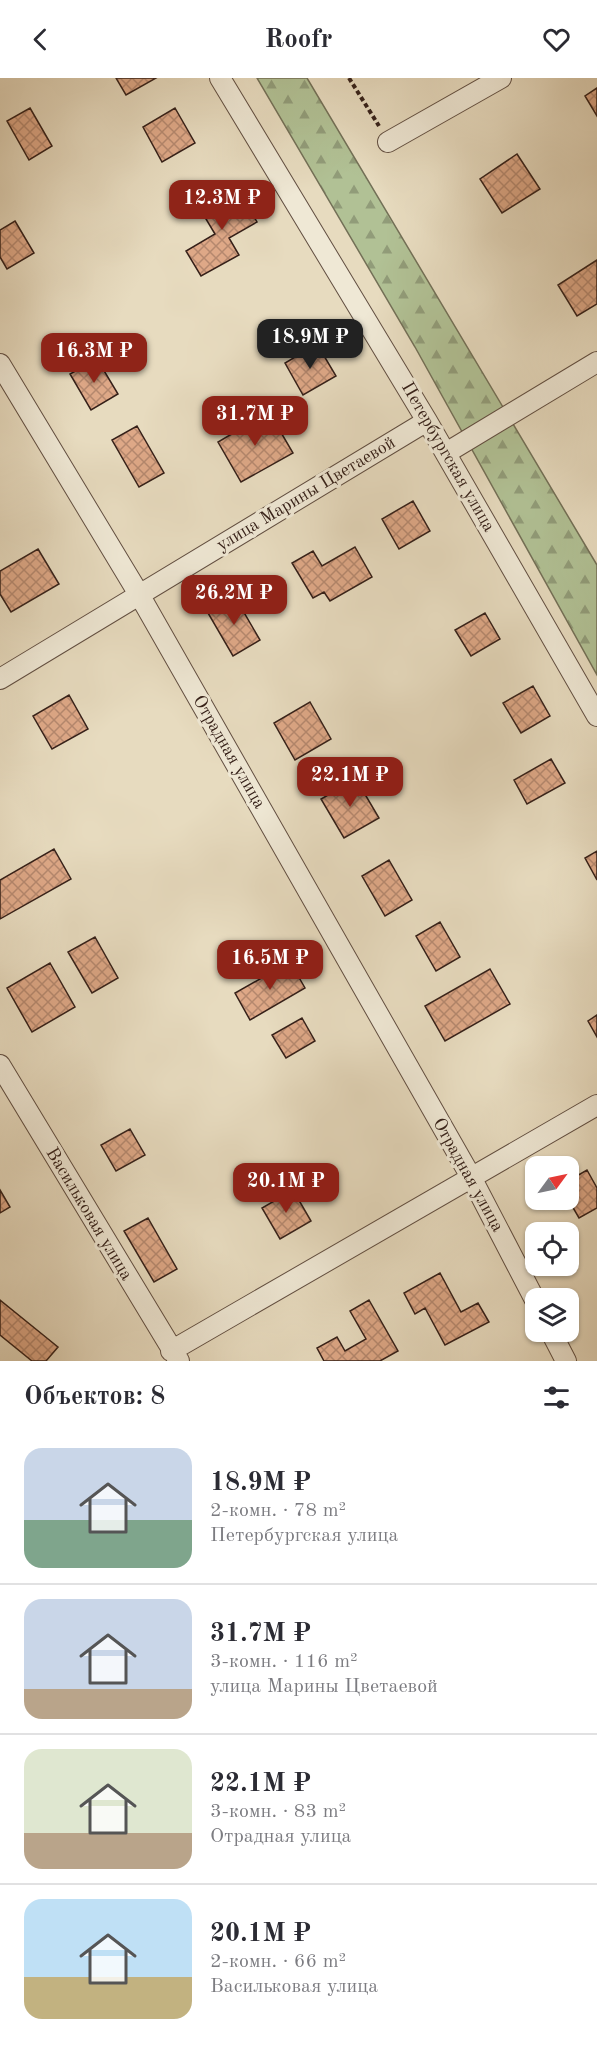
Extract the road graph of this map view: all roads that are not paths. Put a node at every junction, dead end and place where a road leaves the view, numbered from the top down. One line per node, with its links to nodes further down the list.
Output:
1 (220, 78): 6 (street, Петербургская улица)
2 (501, 78): 3 (street)
3 (388, 142)
4 (597, 362): 7 (street)
5 (0, 364): 8 (street, Отрадная улица)
6 (427, 421): 7 (street, Петербургская улица); 8 (street, улица Марины Цветаевой)
7 (446, 453): 10 (street, Петербургская улица)
8 (140, 596): 9 (street, улица Марины Цветаевой); 13 (street, Отрадная улица)
9 (0, 679)
10 (595, 707)
11 (0, 1065): 16 (street, Васильковая улица)
12 (597, 1105): 13 (street)
13 (471, 1177): 14 (street, Отрадная улица); 16 (street)
14 (529, 1288)
15 (556, 1342): 17 (street)
16 (175, 1356)
17 (566, 1361)

